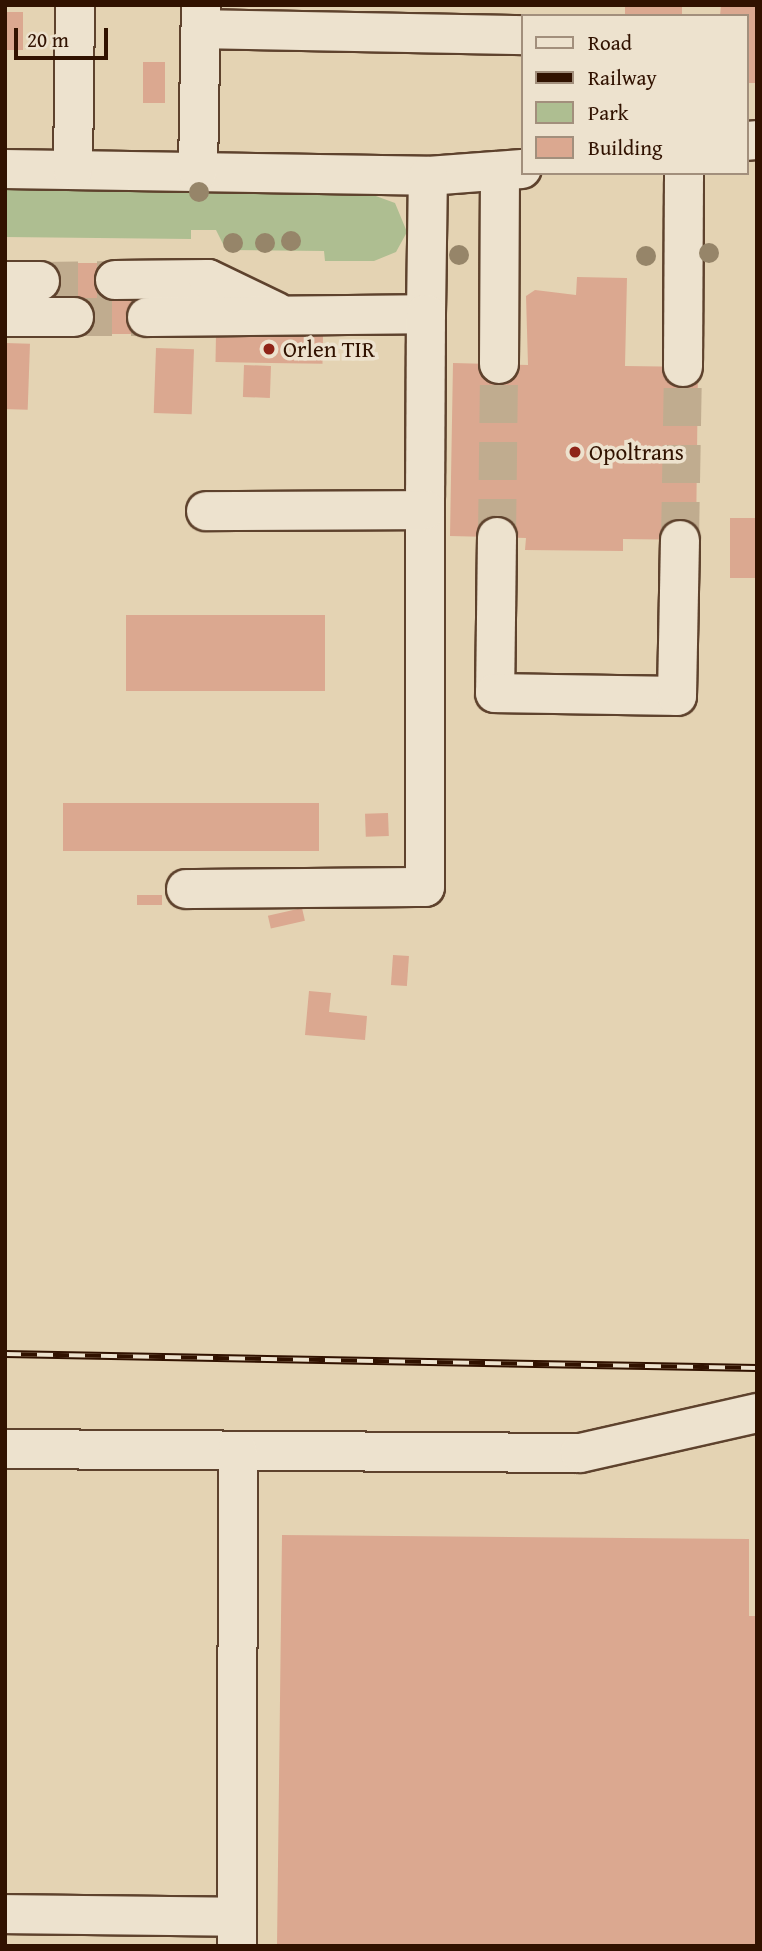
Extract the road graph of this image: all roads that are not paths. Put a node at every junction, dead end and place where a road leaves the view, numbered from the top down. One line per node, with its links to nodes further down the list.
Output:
1 (75, 5): 5 (street)
2 (201, 17): 3 (street); 6 (street)
3 (520, 35)
4 (5, 169): 5 (street)
5 (73, 170): 6 (street)
6 (198, 171): 9 (street)
7 (511, 171): 9 (street); 16 (street)
8 (684, 175): 17 (street)
9 (428, 176): 11 (street)
10 (115, 280): 12 (street)
11 (426, 314): 12 (street); 18 (street)
12 (283, 315): 15 (street)
13 (5, 317): 14 (street)
14 (74, 317)
15 (147, 317)
16 (499, 364)
17 (683, 367)
18 (425, 510): 19 (street); 22 (street)
19 (206, 511)
20 (497, 537): 21 (street)
21 (680, 540)
22 (187, 889)
23 (757, 1413): 25 (street)
24 (5, 1449): 25 (street)
25 (238, 1451): 27 (street)
26 (5, 1914): 27 (street)
27 (237, 1931)

